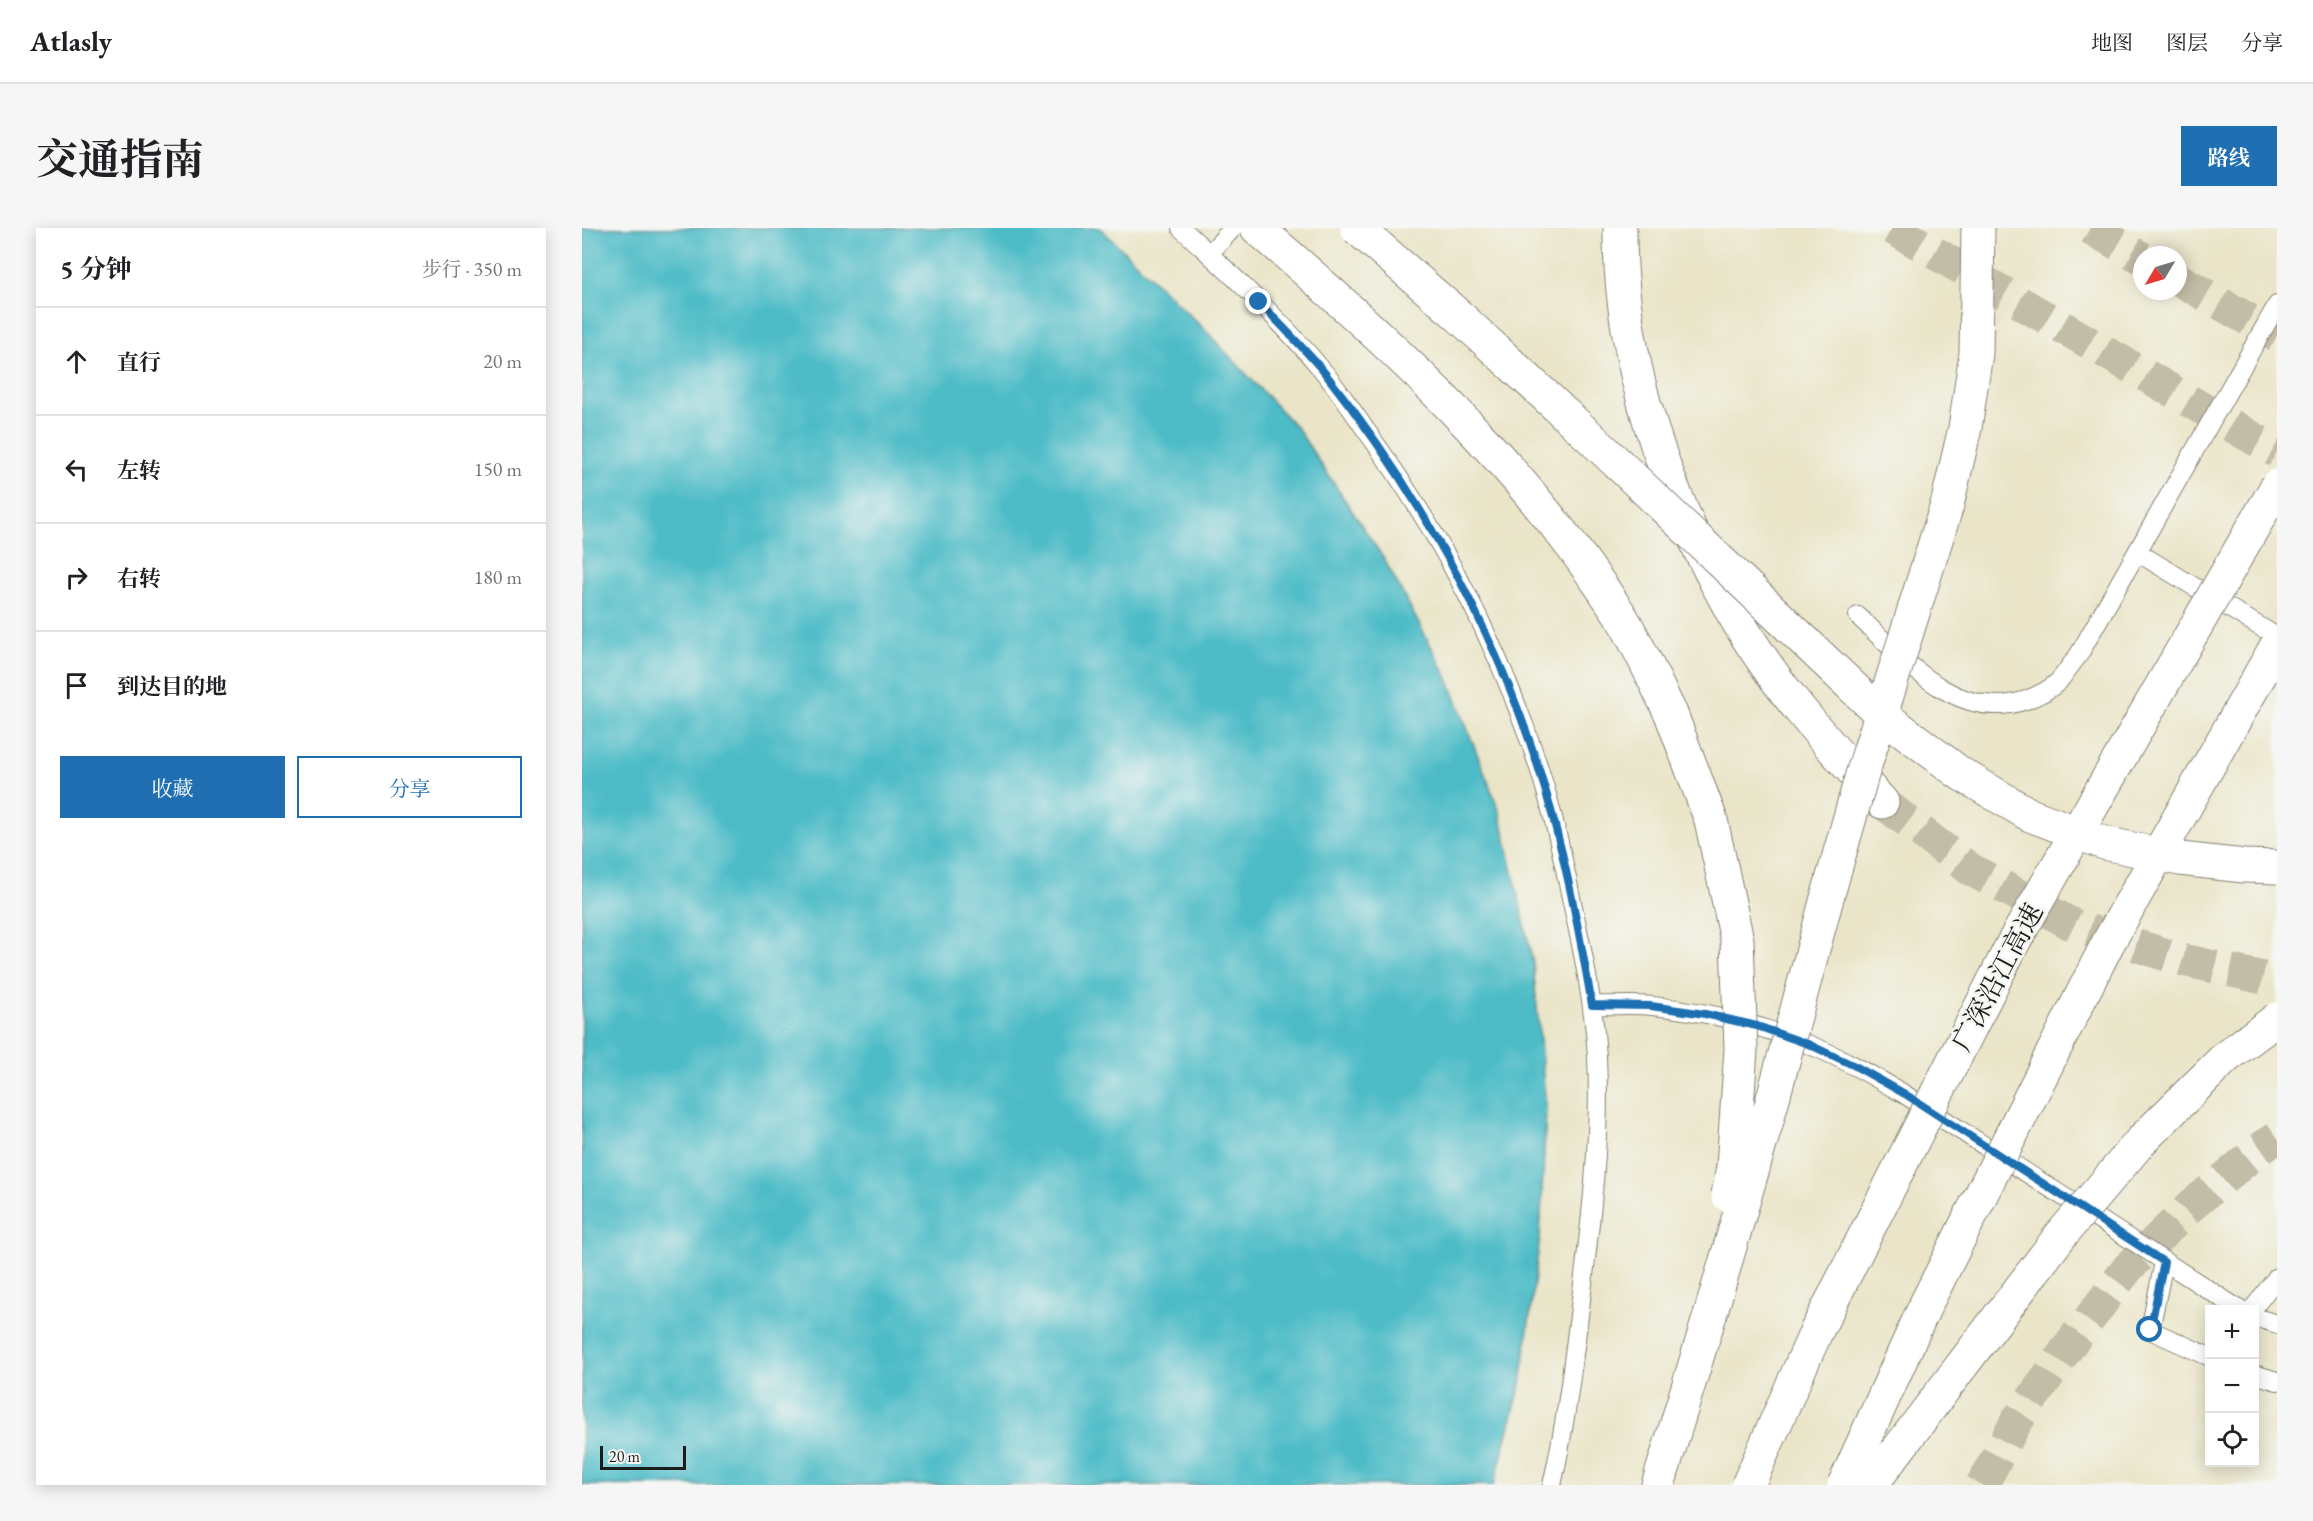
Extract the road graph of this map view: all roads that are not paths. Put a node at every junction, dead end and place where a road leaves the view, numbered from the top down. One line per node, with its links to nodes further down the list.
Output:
1 (1181, 228): 7 (lane)
2 (1233, 228): 7 (lane)
3 (1257, 228): 22 (highway, bridge)
4 (1357, 228): 15 (highway, bridge)
5 (1978, 228): 22 (highway, bridge)
6 (1620, 243): 14 (highway)
7 (1209, 254): 16 (lane)
8 (2277, 305): 10 (lane)
9 (2277, 486): 30 (highway, 广深沿江高速, bridge)
10 (2137, 552): 11 (lane); 12 (lane)
11 (1858, 616)
12 (2277, 637)
13 (2277, 645): 31 (highway, bridge)
14 (1882, 802)
15 (2277, 867)
16 (1592, 1005): 18 (lane); 28 (lane)
17 (2277, 1019): 32 (highway, bridge)
18 (2164, 1262): 20 (lane); 25 (lane)
19 (2277, 1277): 21 (lane)
20 (2232, 1305)
21 (2256, 1305)
22 (1710, 1315): 29 (highway)
23 (2259, 1319): 24 (lane)
24 (2277, 1324)
25 (2205, 1355)
26 (2259, 1376): 27 (lane)
27 (2277, 1381)
28 (1552, 1485)
29 (1658, 1485)
30 (1748, 1485)
31 (1844, 1485)
32 (1871, 1485)

